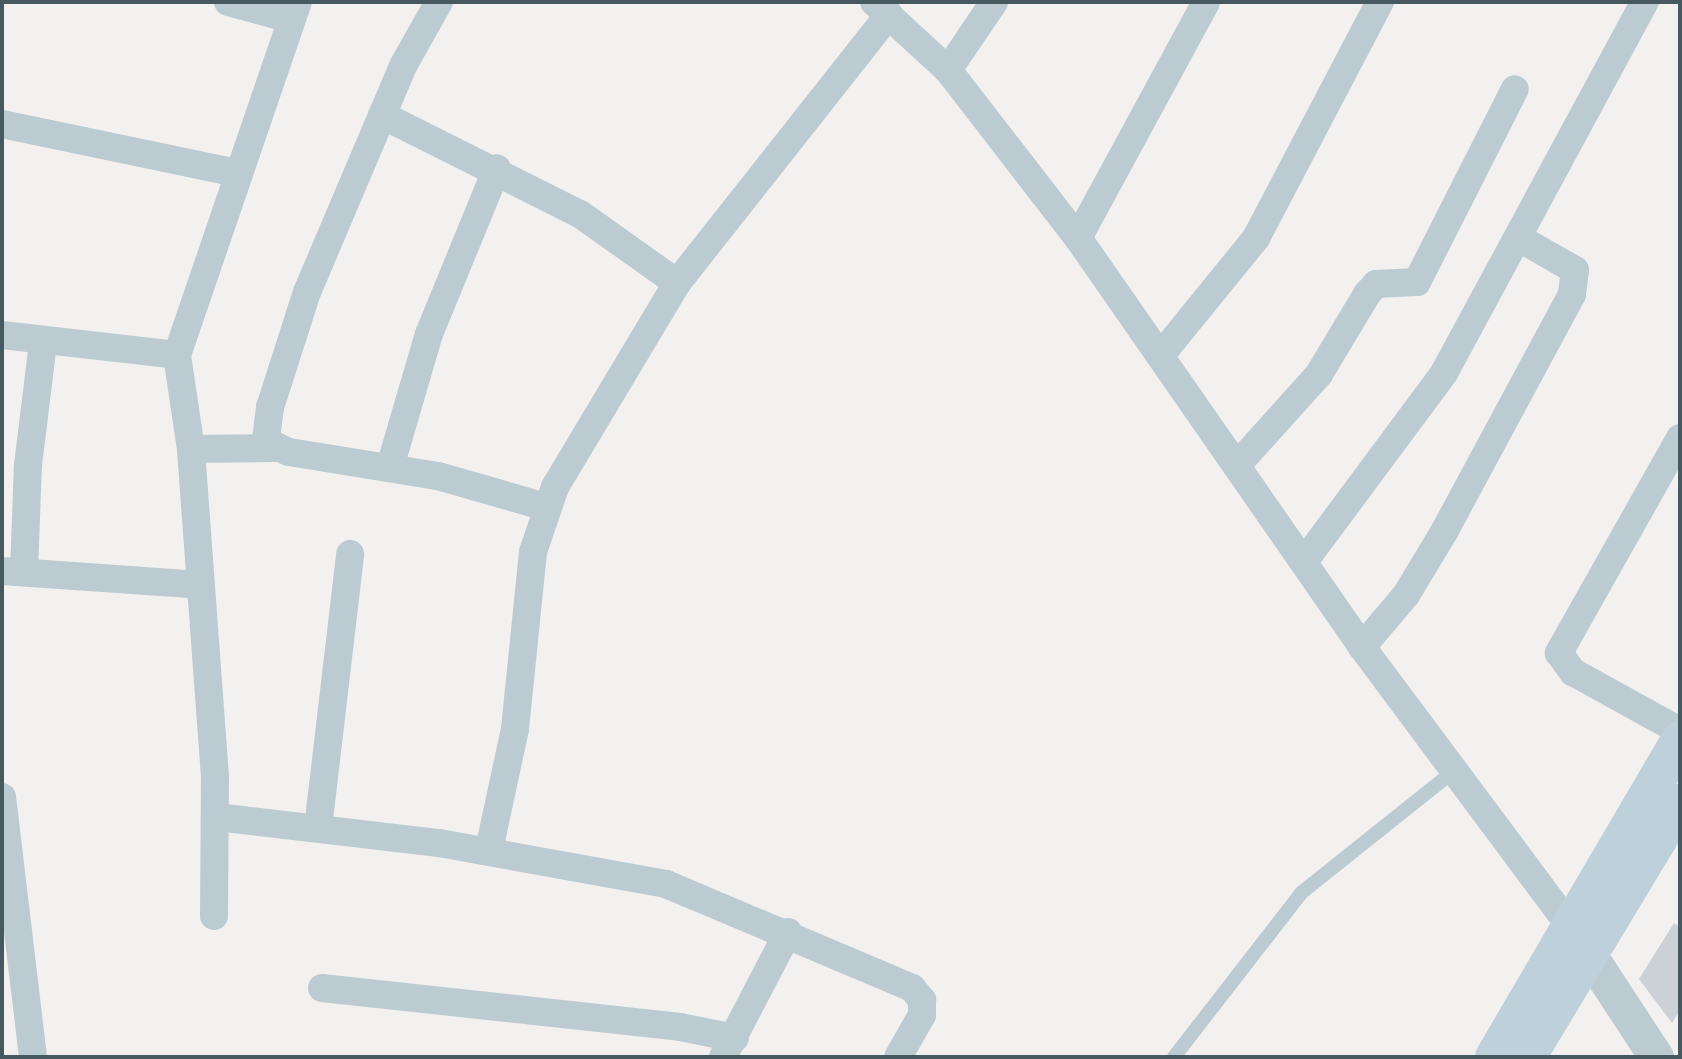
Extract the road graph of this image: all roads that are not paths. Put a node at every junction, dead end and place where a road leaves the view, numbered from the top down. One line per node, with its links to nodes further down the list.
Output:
1 (228, 2): 8 (street)
2 (439, 2): 11 (street)
3 (994, 2): 9 (street)
4 (1206, 2): 15 (street)
5 (1380, 2): 21 (street)
6 (1645, 2): 16 (street)
7 (881, 8): 9 (street); 17 (street)
8 (294, 11): 14 (street)
9 (948, 70): 15 (street)
10 (1515, 89): 25 (street)
11 (382, 115): 13 (street); 23 (street)
12 (2, 124): 14 (street)
13 (497, 168): 17 (street); 26 (street)
14 (237, 173): 20 (street)
15 (1078, 237): 21 (street)
16 (1519, 238): 29 (street); 32 (street)
17 (677, 283): 27 (street)
18 (2, 335): 19 (street)
19 (43, 342): 20 (street); 30 (street)
20 (177, 355): 24 (street)
21 (1161, 355): 25 (street)
22 (1680, 438): 33 (street)
23 (274, 448): 24 (street); 26 (street)
24 (191, 449): 31 (street)
25 (1239, 463): 29 (street)
26 (390, 467): 27 (street)
27 (546, 507): 40 (street)
28 (350, 554): 39 (street)
29 (1306, 559): 32 (street)
30 (13, 572): 31 (street)
31 (201, 585): 38 (street)
32 (1362, 647): 35 (street)
33 (1680, 731)
34 (1680, 740): 43 (main road)
35 (1454, 771): 43 (street); 49 (lane)
36 (1680, 803): 43 (main road)
37 (3, 810): 44 (street)
38 (217, 817): 39 (street); 41 (street)
39 (318, 828): 40 (street)
40 (489, 850): 42 (street)
41 (214, 916)
42 (788, 932): 46 (street); 48 (street)
43 (1581, 941): 50 (main road); 51 (main road); 52 (street)
44 (12, 976): 47 (street)
45 (322, 988): 46 (street)
46 (729, 1048)
47 (33, 1057)
48 (898, 1057)
49 (1174, 1057)
50 (1494, 1057)
51 (1527, 1057)
52 (1656, 1057)

